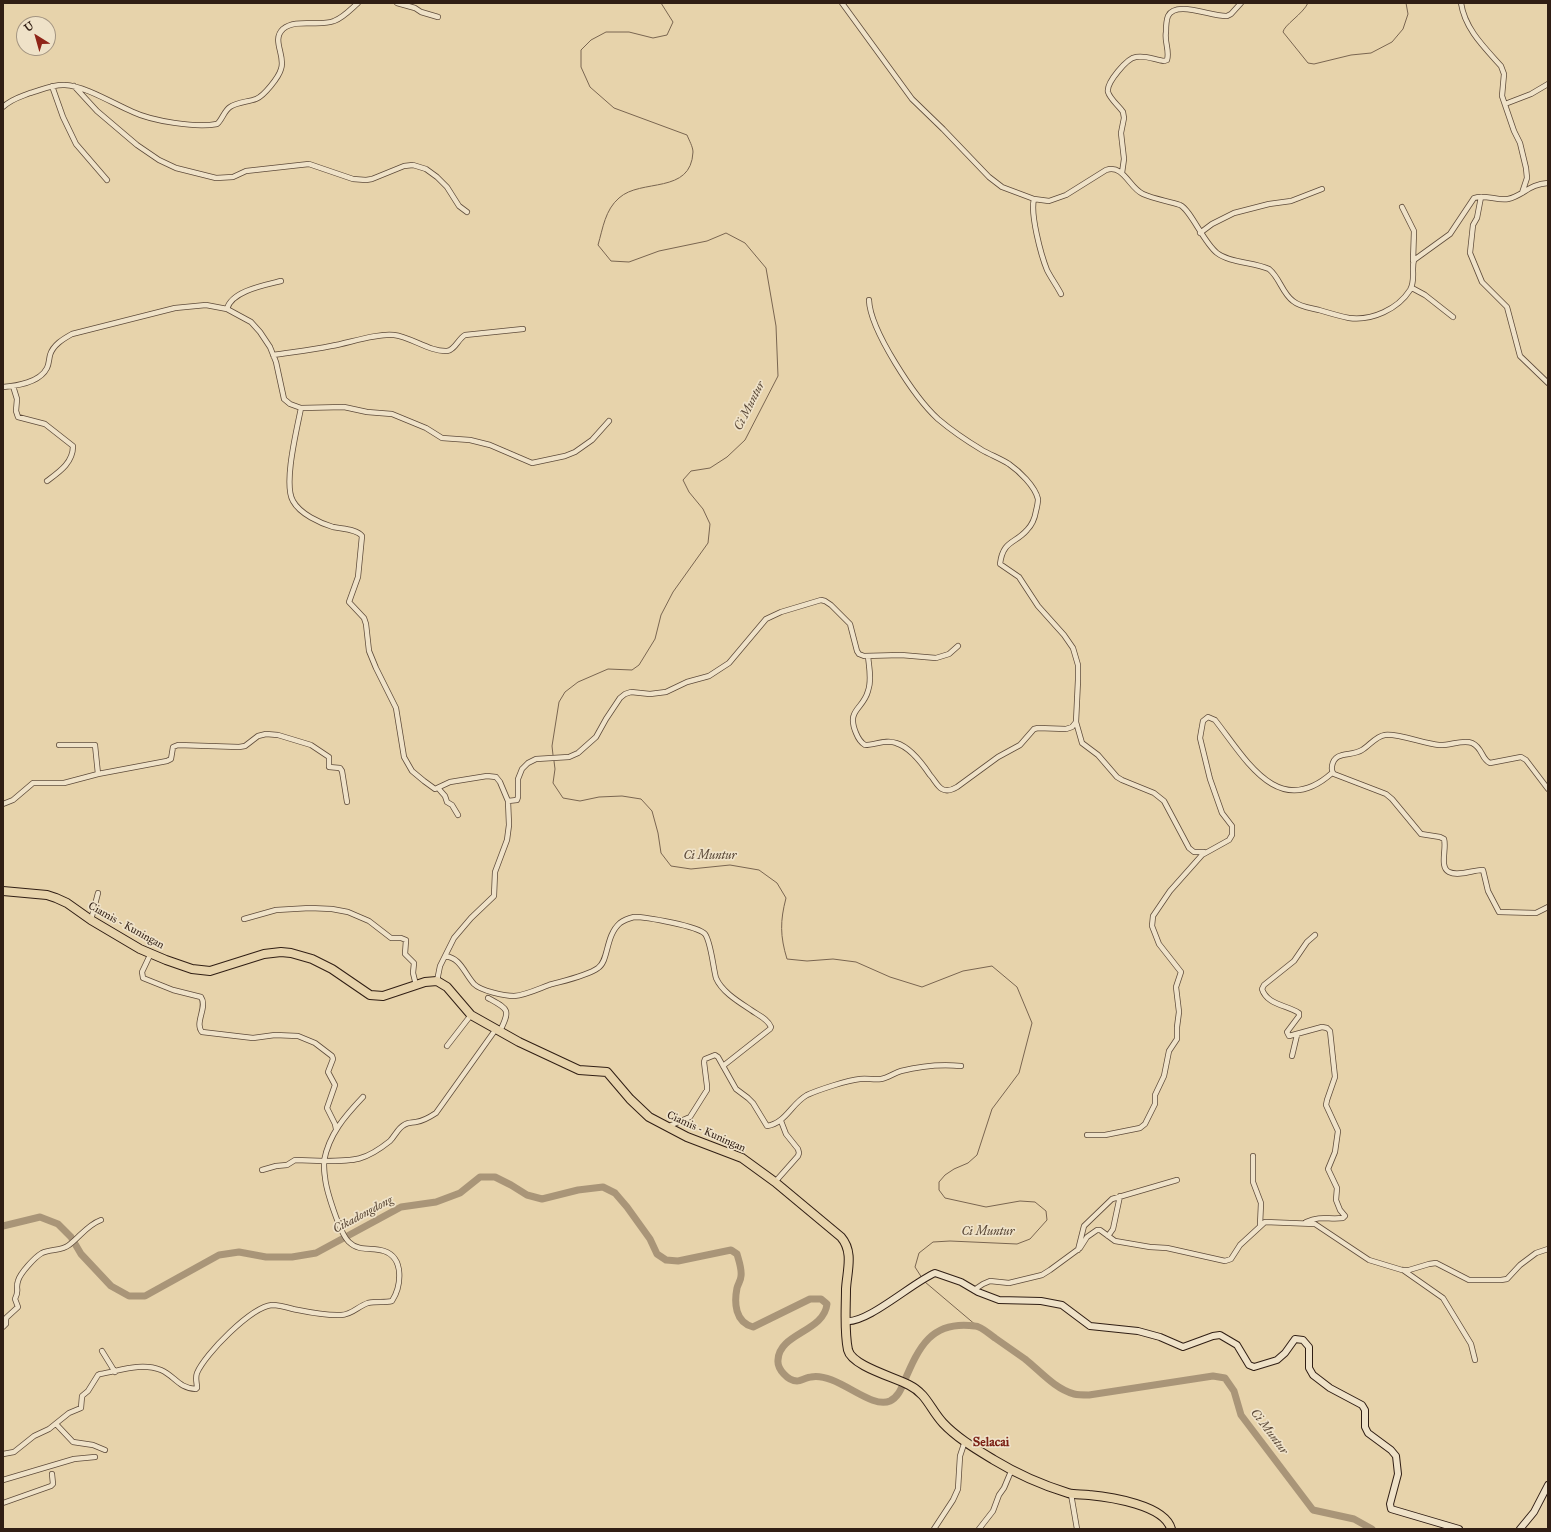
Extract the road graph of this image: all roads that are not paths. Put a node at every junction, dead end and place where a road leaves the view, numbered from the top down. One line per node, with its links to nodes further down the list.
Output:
1 (358, 3): 9 (street)
2 (397, 3): 6 (street)
3 (842, 3): 18 (street)
4 (1241, 3): 12 (street)
5 (1461, 3): 10 (street)
6 (438, 17)
7 (1548, 84): 10 (street)
8 (52, 86): 9 (street); 11 (street); 13 (street)
9 (74, 86): 20 (street)
10 (1504, 104): 16 (street)
11 (3, 107)
12 (1122, 173): 18 (street); 21 (street)
13 (107, 180)
14 (1548, 184): 16 (street)
15 (1322, 189): 21 (street)
16 (1522, 192): 17 (street)
17 (1481, 197): 22 (street); 31 (street)
18 (1034, 199): 25 (street)
19 (1402, 207): 22 (street)
20 (467, 212)
21 (1200, 233): 24 (street)
22 (1413, 261): 24 (street)
23 (281, 281): 27 (street)
24 (1412, 288): 28 (street)
25 (1061, 294)
26 (869, 300): 39 (street)
27 (227, 309): 30 (street); 32 (street)
28 (1453, 317)
29 (523, 329): 30 (street)
30 (273, 355): 34 (street)
31 (1548, 383)
32 (13, 386): 33 (street); 36 (street)
33 (3, 387)
34 (301, 408): 35 (street); 43 (street)
35 (609, 421)
36 (47, 481)
37 (958, 646): 38 (street)
38 (868, 656): 39 (street); 45 (street)
39 (1076, 722): 49 (street)
40 (59, 745): 42 (street)
41 (1332, 773): 44 (street); 49 (street); 52 (street)
42 (98, 774): 46 (street); 47 (street)
43 (438, 788): 45 (street); 48 (street)
44 (1548, 789)
45 (508, 801): 57 (street)
46 (346, 802)
47 (3, 804)
48 (458, 815)
49 (1204, 852): 72 (street)
50 (3, 891): 53 (highway, Ciamis - Kuningan)
51 (98, 893): 53 (street)
52 (1548, 907)
53 (91, 920): 56 (highway, Ciamis - Kuningan)
54 (244, 920): 59 (street)
55 (1315, 935): 63 (street)
56 (151, 953): 59 (highway, Ciamis - Kuningan); 71 (street)
57 (445, 956): 58 (street); 66 (street)
58 (437, 981): 59 (highway, Ciamis - Kuningan); 61 (highway, Ciamis - Kuningan)
59 (416, 985)
60 (488, 998): 62 (street)
61 (471, 1015): 62 (highway, Ciamis - Kuningan); 64 (street)
62 (498, 1030): 70 (highway, Ciamis - Kuningan); 74 (street)
63 (1297, 1035): 65 (street); 80 (street)
64 (447, 1046)
65 (1292, 1056)
66 (723, 1066): 69 (street); 70 (street)
67 (961, 1066): 69 (street)
68 (364, 1097): 71 (street)
69 (781, 1121): 77 (street)
70 (667, 1127): 77 (highway, Ciamis - Kuningan)
71 (336, 1129): 74 (street)
72 (1087, 1135)
73 (1252, 1156): 81 (street)
74 (324, 1161): 75 (street); 91 (street)
75 (262, 1170)
76 (1177, 1180): 78 (street)
77 (775, 1182): 87 (highway, Ciamis - Kuningan)
78 (1120, 1196): 82 (street); 84 (street)
79 (101, 1220): 88 (street)
80 (1304, 1222): 81 (street); 85 (street)
81 (1260, 1225): 82 (street)
82 (1108, 1236): 84 (street)
83 (1548, 1249): 85 (street)
84 (1078, 1250): 86 (street)
85 (1402, 1270): 90 (street)
86 (974, 1290): 87 (main road); 107 (main road)
87 (846, 1321): 93 (highway, Ciamis - Kuningan)
88 (3, 1327)
89 (102, 1351): 91 (street)
90 (1475, 1360)
91 (115, 1372): 92 (street)
92 (56, 1424): 94 (street); 95 (street)
93 (965, 1441): 97 (highway, Ciamis - Kuningan); 103 (street)
94 (105, 1450)
95 (3, 1454)
96 (95, 1457): 99 (street)
97 (1012, 1469): 101 (highway, Ciamis - Kuningan); 104 (street)
98 (52, 1474): 102 (street)
99 (3, 1480)
100 (1548, 1485): 108 (main road)
101 (1070, 1494): 105 (street); 106 (highway, Ciamis - Kuningan)
102 (3, 1503)
103 (934, 1529)
104 (979, 1529)
105 (1077, 1529)
106 (1172, 1529)
107 (1459, 1529)
108 (1520, 1529)

